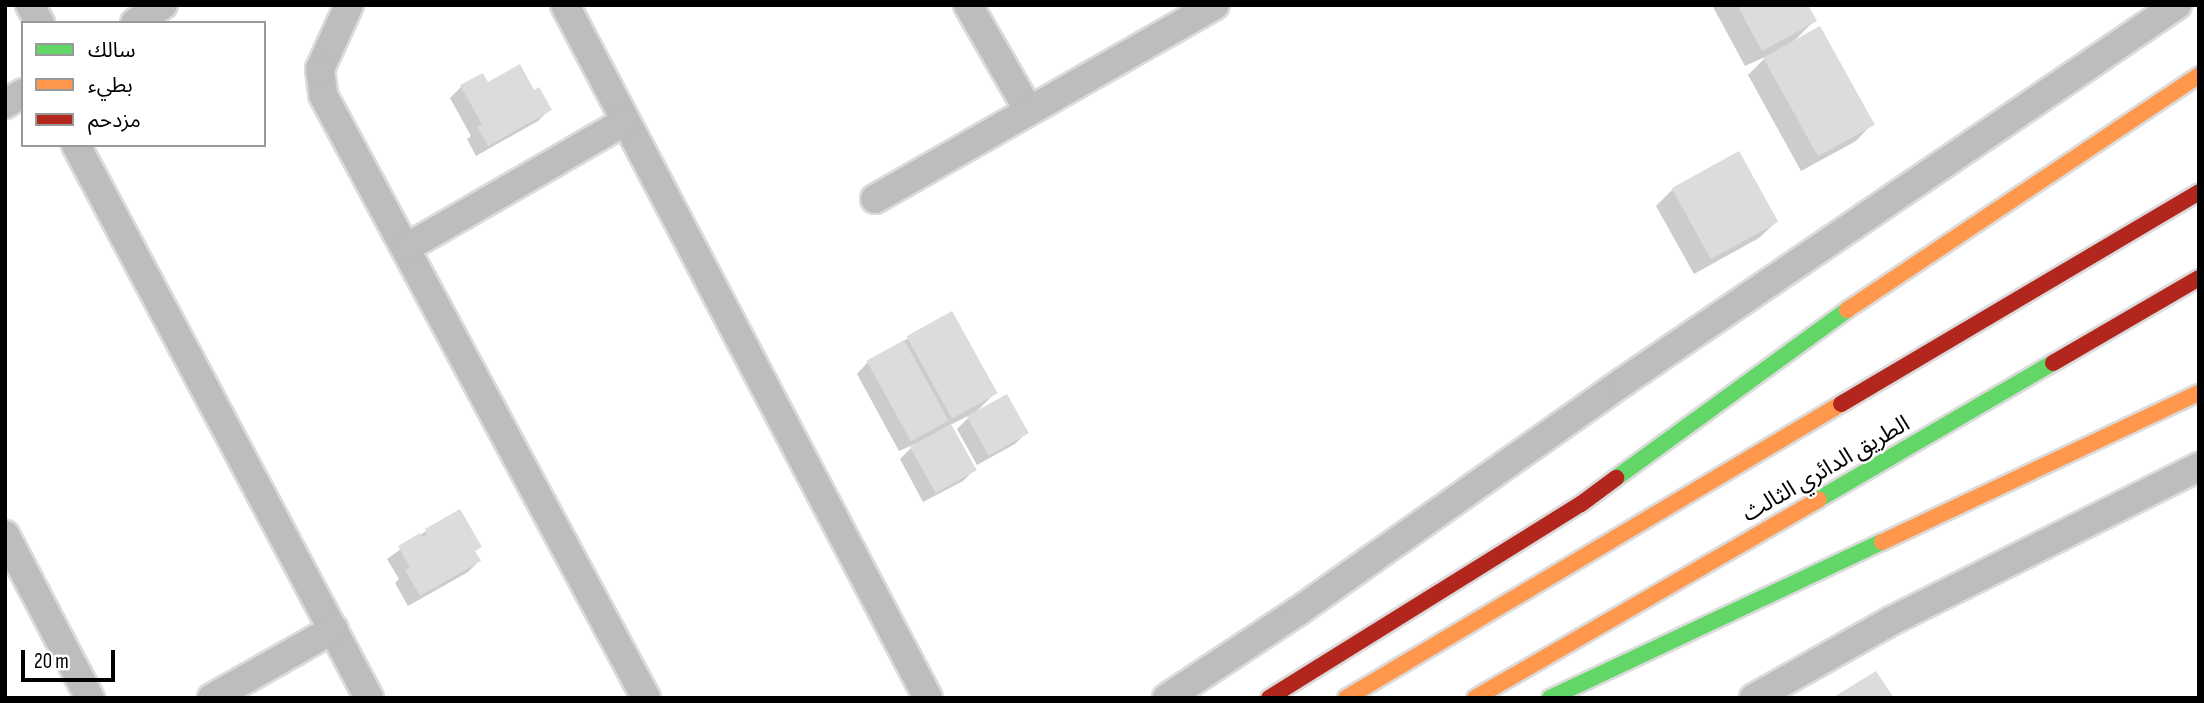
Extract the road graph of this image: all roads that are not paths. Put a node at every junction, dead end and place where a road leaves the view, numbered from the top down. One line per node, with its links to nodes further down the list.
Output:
1 (30, 5): 8 (street)
2 (163, 5): 9 (street)
3 (349, 5): 18 (street)
4 (565, 5): 14 (street)
5 (968, 5): 13 (street)
6 (1215, 5): 13 (street)
7 (2176, 5): 30 (street)
8 (39, 21)
9 (138, 21)
10 (2196, 75): 31 (main road)
11 (21, 94): 12 (street)
12 (5, 104)
13 (1029, 111): 17 (street)
14 (624, 122): 18 (street); 29 (street)
15 (77, 147): 24 (street)
16 (2199, 192): 32 (main road)
17 (876, 199)
18 (406, 248): 28 (street)
19 (2199, 278): 33 (main road, الطريق الدائري الثالث)
20 (2199, 393): 34 (main road)
21 (2199, 467): 35 (street)
22 (5, 535): 23 (street)
23 (12, 563): 25 (street)
24 (334, 629): 26 (street); 27 (street)
25 (90, 698)
26 (212, 698)
27 (369, 698)
28 (646, 698)
29 (928, 698)
30 (1167, 698)
31 (1269, 698)
32 (1346, 698)
33 (1475, 698)
34 (1550, 698)
35 (1754, 698)

